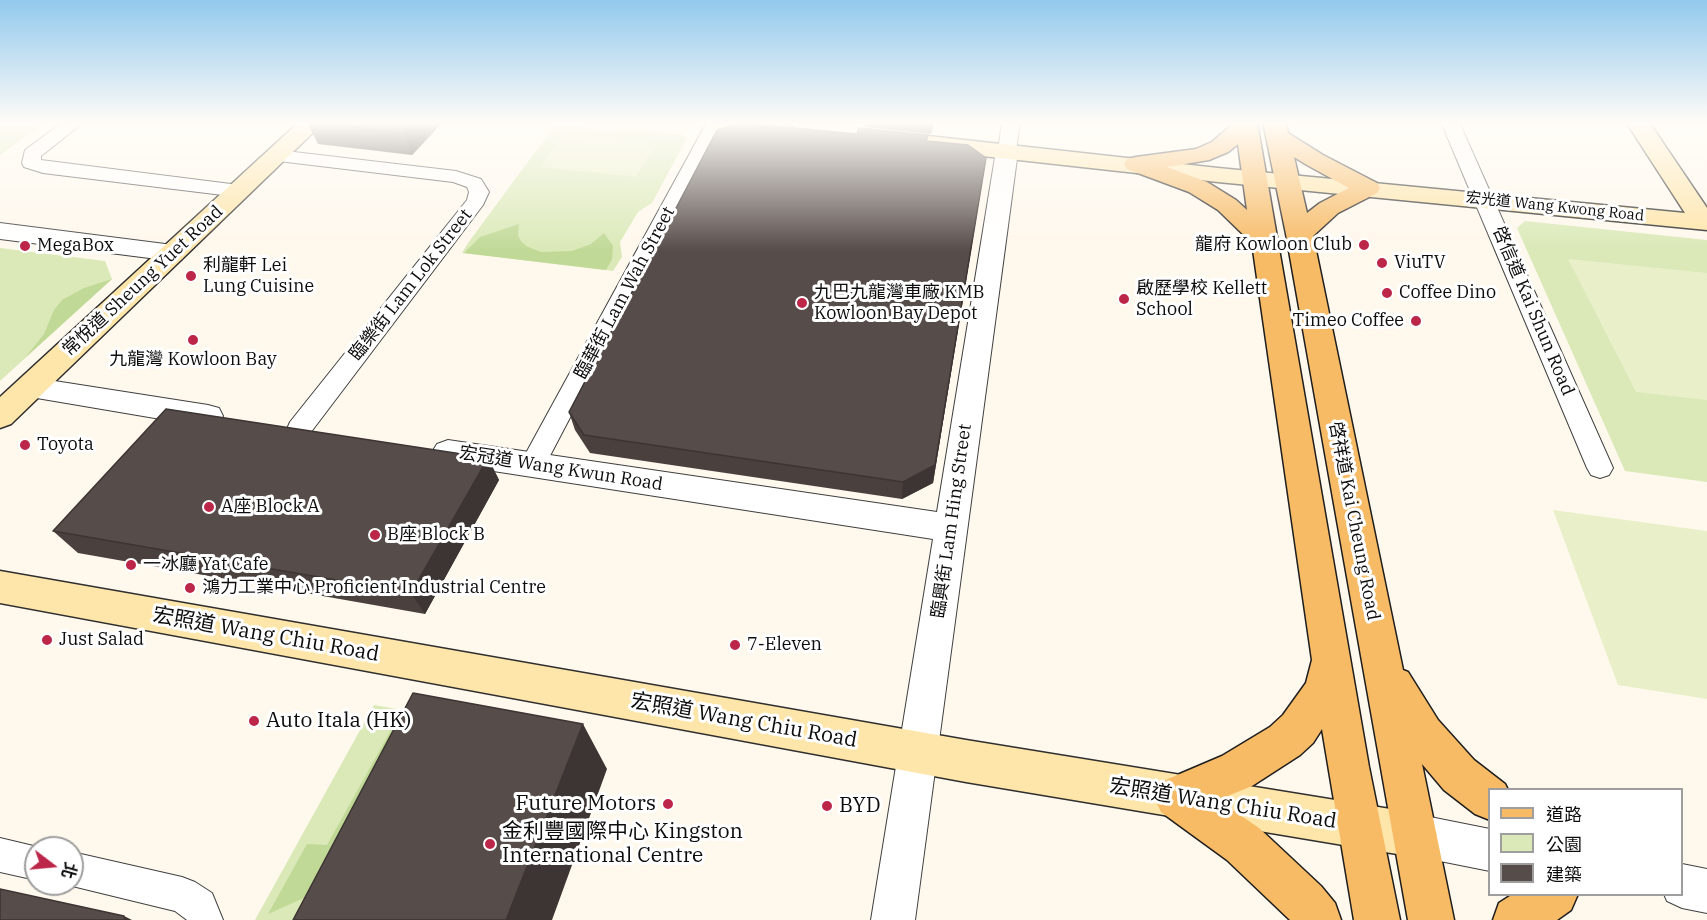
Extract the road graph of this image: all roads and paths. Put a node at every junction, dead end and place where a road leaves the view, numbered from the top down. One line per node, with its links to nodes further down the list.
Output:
1 (37, 165): 17 (street)
2 (267, 165): 17 (main road, 常悅道 Sheung Yuet Road)
3 (353, 165): 27 (street, 臨樂街 Lam Lok Street)
4 (693, 165): 29 (street, 臨華街 Lam Wah Street)
5 (1005, 165): 31 (street, 臨興街 Lam Hing Street)
6 (1138, 165): 22 (main road)
7 (1144, 165): 14 (main road, 宏光道 Wang Kwong Road)
8 (1252, 165): 14 (main road)
9 (1283, 165): 15 (main road, 啓祥道 Kai Cheung Road)
10 (1324, 165): 16 (main road)
11 (1469, 165): 18 (street, 啓信道 Kai Shun Road)
12 (1653, 165): 19 (main road)
13 (1663, 165): 19 (main road)
14 (1254, 178): 15 (main road, 宏光道 Wang Kwong Road); 22 (main road)
15 (1287, 181): 16 (main road, 宏光道 Wang Kwong Road); 21 (main road, 啓祥道 Kai Cheung Road)
16 (1368, 188): 18 (main road, 宏光道 Wang Kwong Road); 21 (main road)
17 (239, 191): 23 (main road, 常悅道 Sheung Yuet Road)
18 (1485, 200): 19 (main road, 宏光道 Wang Kwong Road); 30 (street, 啓信道 Kai Shun Road)
19 (1698, 222)
20 (0, 231): 23 (street)
21 (1299, 234): 34 (main road, 啓祥道 Kai Cheung Road)
22 (1264, 240): 33 (main road)
23 (173, 254): 24 (main road, 常悅道 Sheung Yuet Road)
24 (29, 388): 25 (main road, 常悅道 Sheung Yuet Road); 26 (street)
25 (0, 416)
26 (232, 419)
27 (302, 430)
28 (420, 447): 29 (street, 宏冠道 Wang Kwun Road)
29 (533, 464): 31 (street, 宏冠道 Wang Kwun Road)
30 (1600, 468)
31 (951, 528): 35 (street, 臨興街 Lam Hing Street)
32 (0, 587): 35 (main road, 宏照道 Wang Chiu Road)
33 (1331, 655): 36 (main road); 38 (main road)
34 (1380, 660): 37 (main road); 39 (main road, 啓祥道 Kai Cheung Road)
35 (918, 752): 36 (main road, 宏照道 Wang Chiu Road); 48 (street, 臨興街 Lam Hing Street)
36 (1176, 797): 38 (main road, 宏照道 Wang Chiu Road); 49 (main road)
37 (1488, 797)
38 (1359, 826): 39 (main road, 宏照道 Wang Chiu Road); 50 (main road)
39 (1415, 835): 40 (street, 宏照道 Wang Chiu Road); 51 (main road, 啓祥道 Kai Cheung Road)
40 (1488, 850)
41 (0, 855): 42 (street)
42 (24, 860)
43 (84, 873): 47 (street)
44 (1683, 886): 45 (street)
45 (1707, 891)
46 (1552, 896): 52 (main road)
47 (205, 920)
48 (893, 920)
49 (1318, 920)
50 (1377, 920)
51 (1431, 920)
52 (1516, 920)

